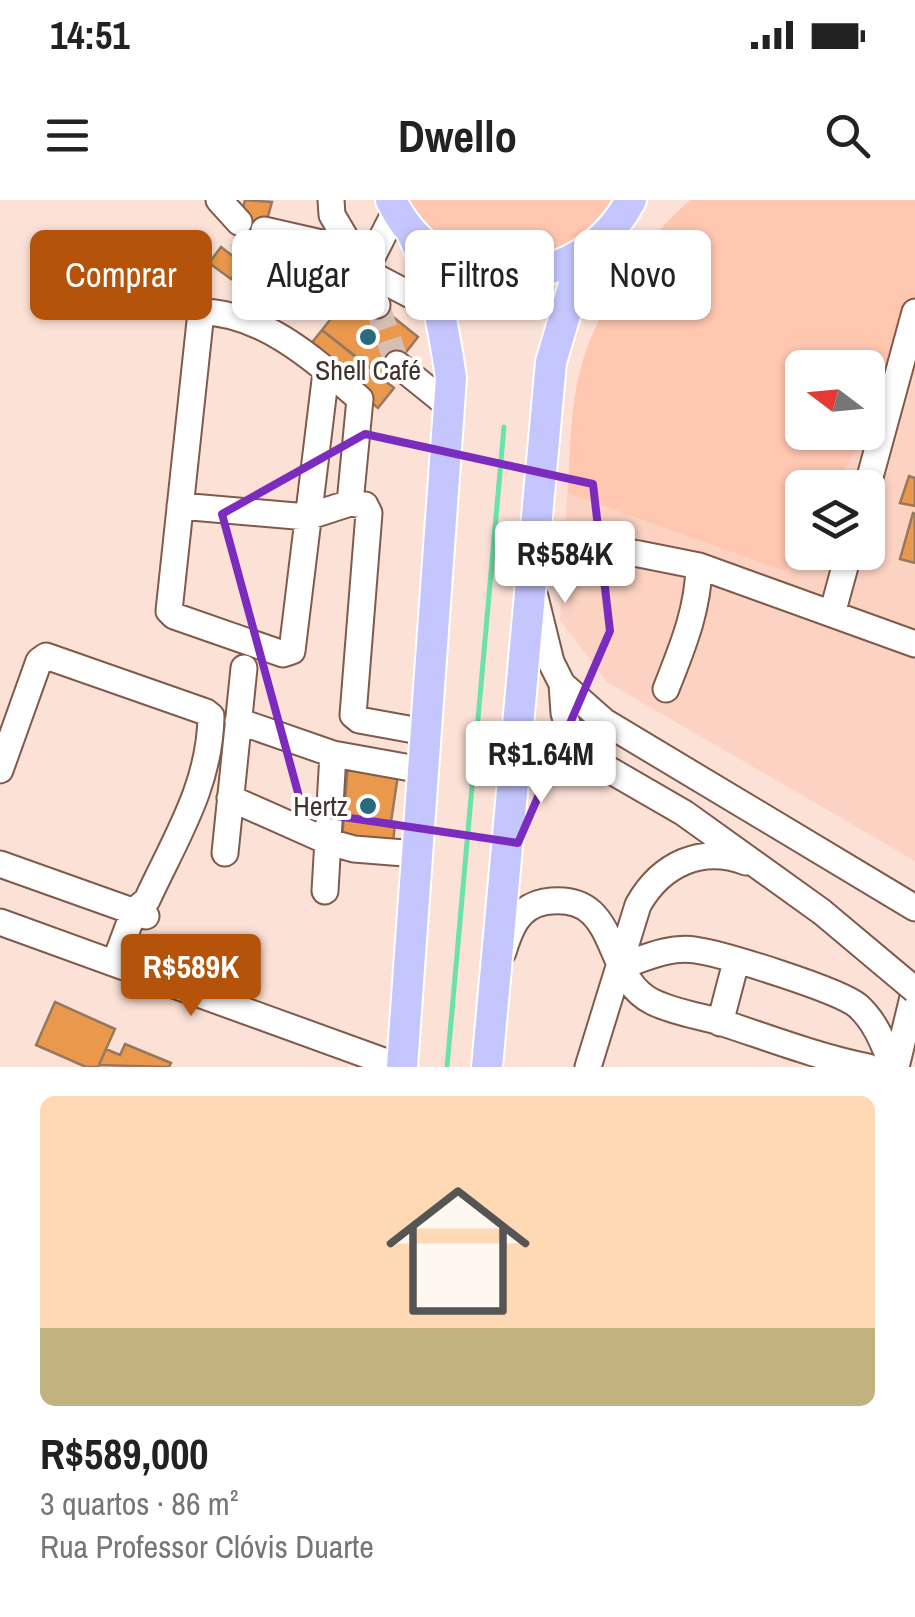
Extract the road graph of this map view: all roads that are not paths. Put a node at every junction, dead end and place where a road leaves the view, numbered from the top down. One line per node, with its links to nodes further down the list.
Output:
1 (219, 200): 5 (street)
2 (331, 200): 6 (street)
3 (632, 201): 7 (main road)
4 (400, 214): 8 (main road)
5 (239, 222)
6 (341, 230)
7 (612, 230)
8 (574, 260)
9 (574, 285): 19 (main road)
10 (914, 319): 15 (street)
11 (442, 320): 14 (main road)
12 (397, 364): 14 (street)
13 (326, 372): 16 (street); 17 (street); 18 (street)
14 (449, 406): 28 (main road)
15 (872, 470)
16 (350, 503): 18 (street); 28 (street)
17 (180, 506): 18 (street); 18 (street)
18 (307, 517)
19 (533, 539): 20 (street); 25 (street); 46 (main road)
20 (699, 566): 22 (street); 26 (street)
21 (844, 570): 22 (street)
22 (832, 614): 23 (street)
23 (915, 644)
24 (244, 668): 27 (street)
25 (562, 684): 38 (street); 40 (street)
26 (666, 690)
27 (238, 721): 29 (street); 33 (street)
28 (425, 732): 32 (main road)
29 (333, 754): 32 (street); 34 (street)
30 (205, 764): 31 (street); 33 (street); 41 (street)
31 (0, 770)
32 (422, 770): 36 (main road)
33 (231, 786): 34 (street); 35 (street)
34 (329, 842): 36 (street); 39 (street)
35 (225, 853)
36 (418, 854): 50 (main road)
37 (0, 864): 41 (street)
38 (770, 872): 45 (street); 47 (street, bridge)
39 (325, 891)
40 (911, 897)
41 (143, 910): 44 (street)
42 (0, 922): 44 (street)
43 (736, 962): 45 (street); 48 (street); 54 (street)
44 (124, 965): 50 (street)
45 (619, 967): 46 (street); 48 (street); 52 (street)
46 (497, 971): 51 (main road)
47 (915, 989): 54 (street)
48 (720, 1023): 53 (street)
49 (915, 1049): 55 (street)
50 (401, 1067)
51 (486, 1067)
52 (588, 1067)
53 (868, 1067)
54 (894, 1067)
55 (905, 1067)

